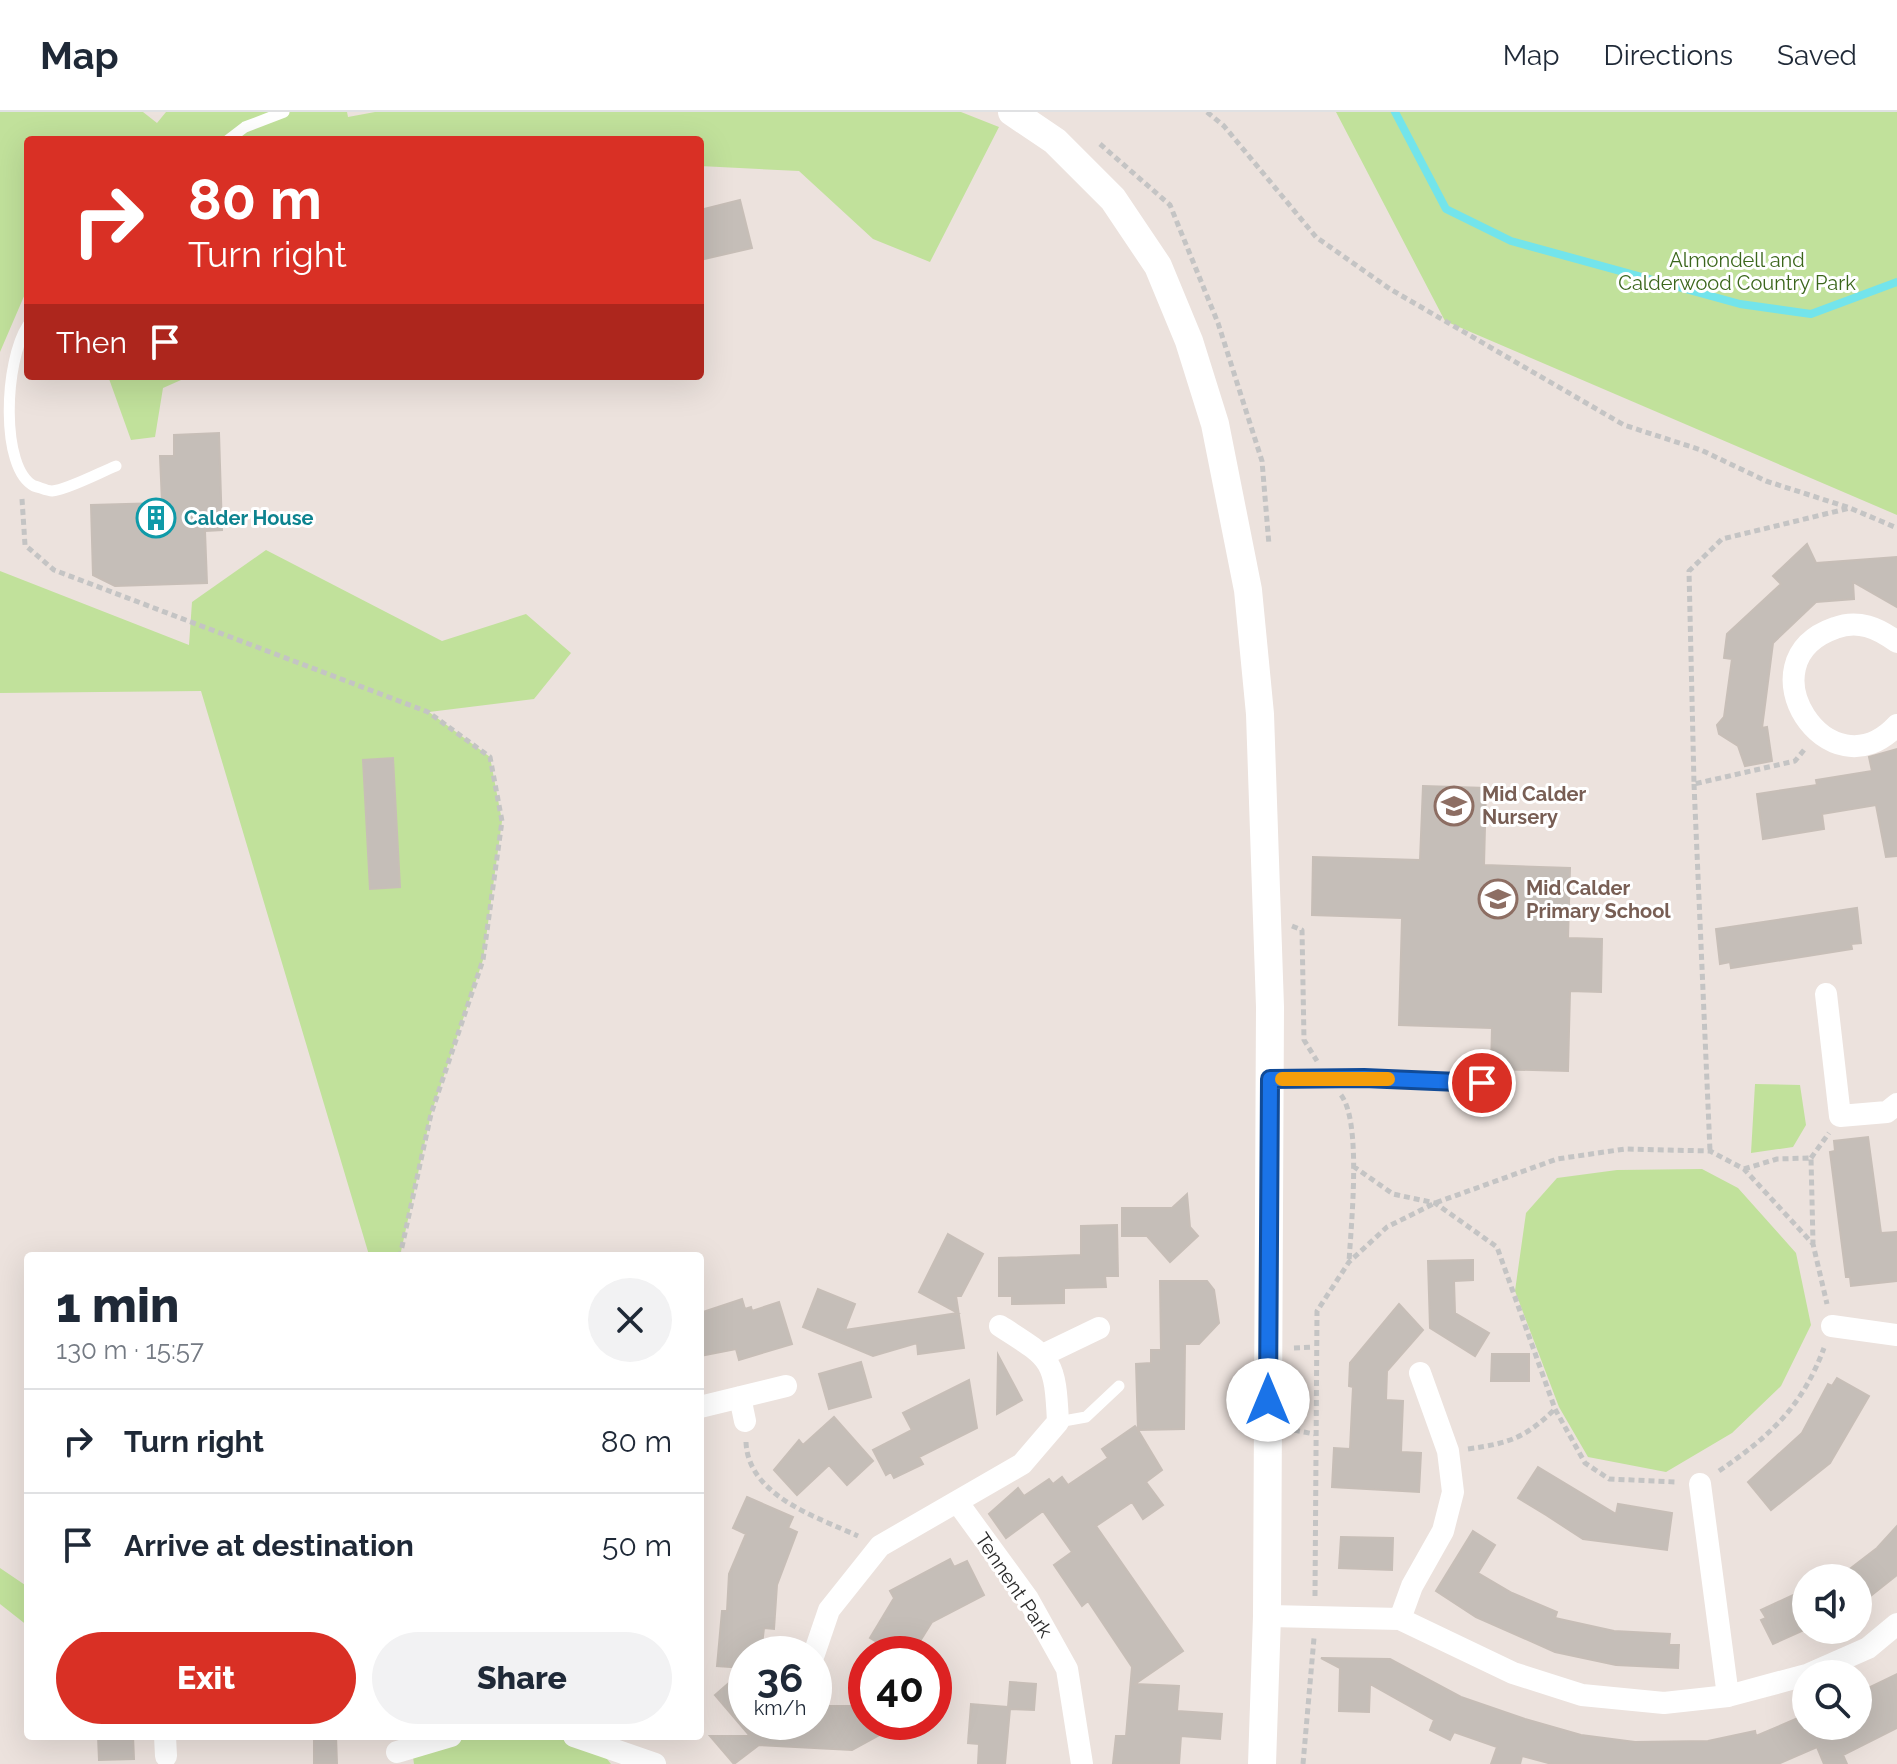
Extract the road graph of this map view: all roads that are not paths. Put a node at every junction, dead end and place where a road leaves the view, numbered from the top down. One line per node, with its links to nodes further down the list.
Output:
1 (284, 112): 3 (lane)
2 (1012, 112): 9 (street)
3 (233, 136)
4 (24, 333): 5 (lane)
5 (116, 466)
6 (1897, 642): 7 (street)
7 (1897, 725)
8 (1826, 994): 11 (street)
9 (1270, 1079): 10 (lane); 26 (street)
10 (1482, 1083)
11 (1897, 1104)
12 (1000, 1326): 16 (street)
13 (1832, 1326): 15 (street)
14 (1099, 1328): 16 (street)
15 (1897, 1335)
16 (1045, 1354): 23 (street)
17 (1420, 1373): 27 (street)
18 (786, 1386): 20 (street)
19 (1119, 1386): 23 (lane)
20 (740, 1397): 21 (street); 22 (street)
21 (704, 1406)
22 (745, 1421)
23 (1058, 1422): 25 (street)
24 (1700, 1484): 32 (street)
25 (958, 1503): 29 (street); 37 (street, Tennent Park)
26 (1267, 1616): 27 (street); 38 (street)
27 (1400, 1619): 32 (street)
28 (1897, 1624): 30 (street)
29 (820, 1636)
30 (1841, 1660)
31 (1792, 1679): 32 (street)
32 (1728, 1696)
33 (436, 1740): 35 (street)
34 (599, 1740): 36 (street)
35 (396, 1751)
36 (655, 1764)
37 (1082, 1764)
38 (1262, 1764)

